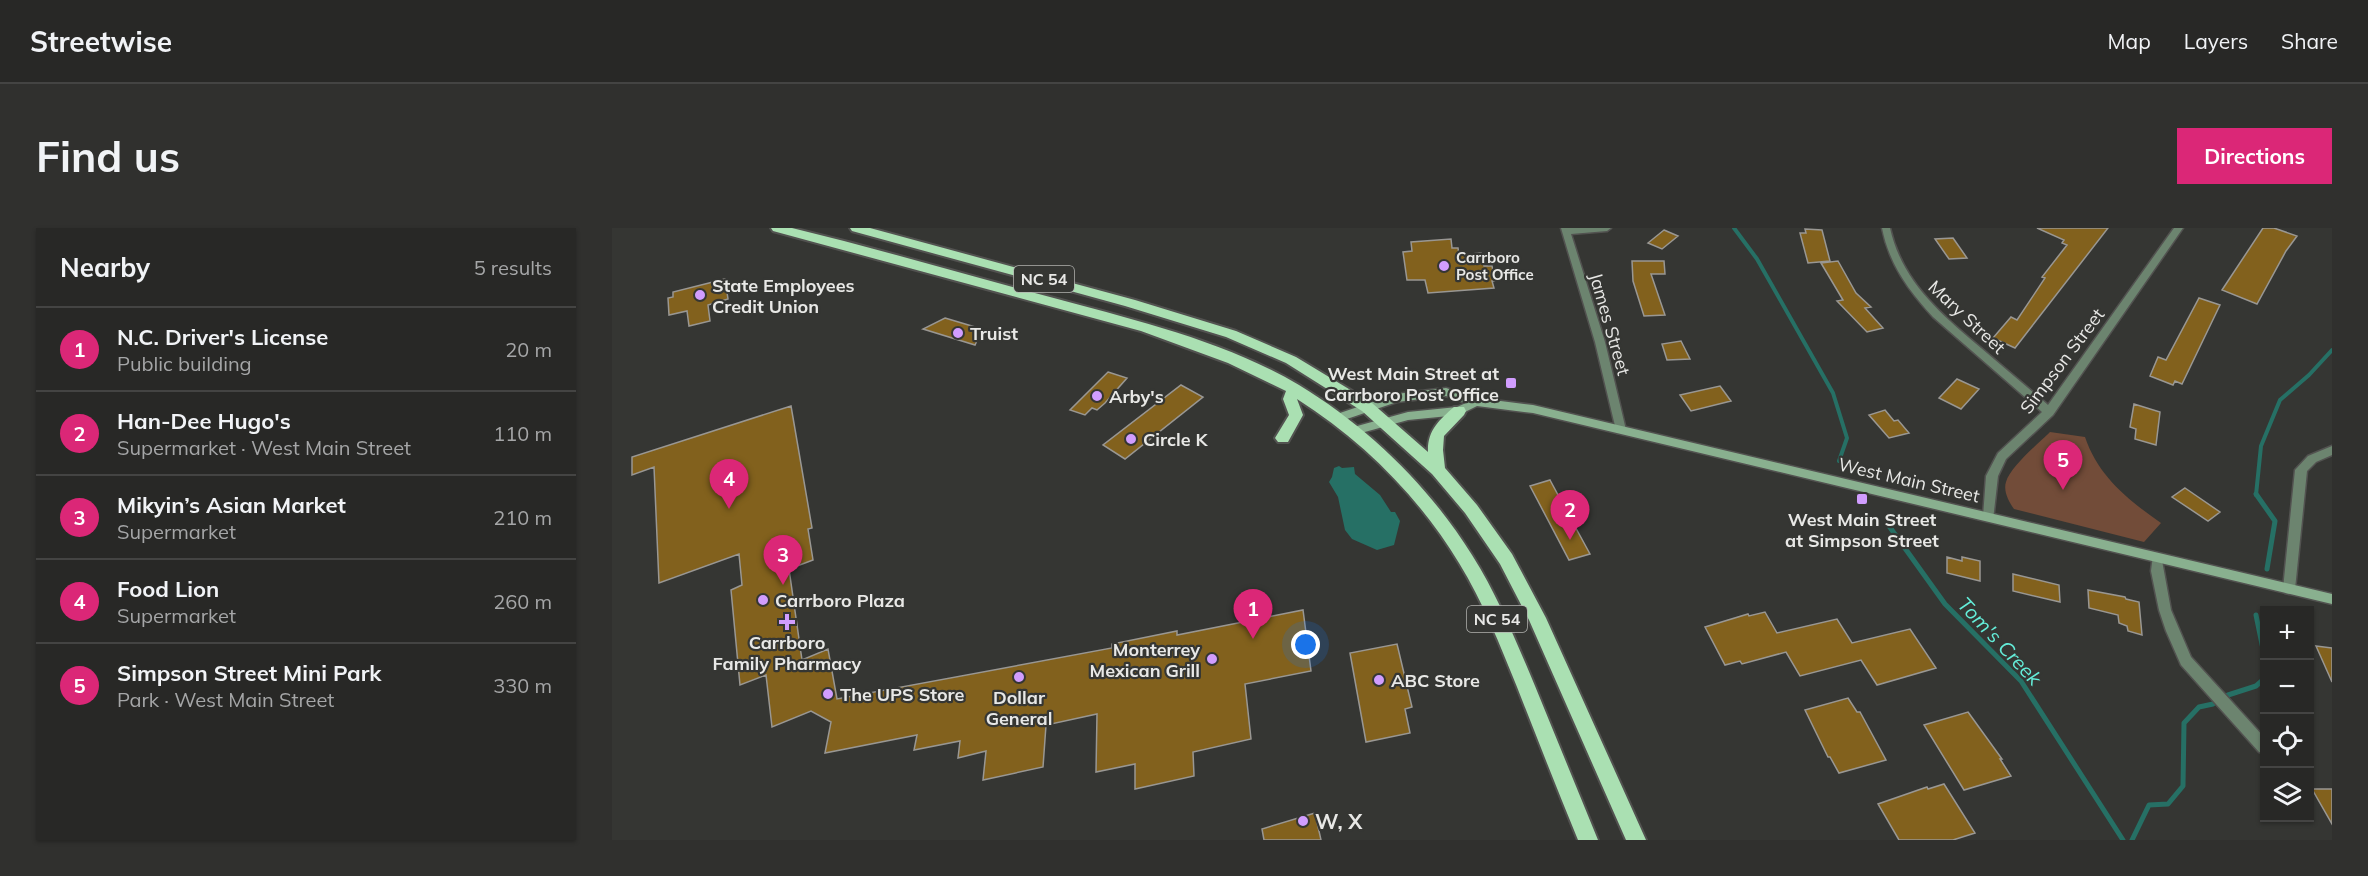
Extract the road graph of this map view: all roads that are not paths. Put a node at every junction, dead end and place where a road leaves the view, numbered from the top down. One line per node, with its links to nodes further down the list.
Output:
1 (777, 228): 7 (highway, NC 54)
2 (856, 228): 9 (highway, NC 54)
3 (1607, 228): 6 (street)
4 (1886, 228): 11 (street, Mary Street)
5 (2179, 228): 11 (street, Simpson Street)
6 (1565, 230): 14 (street, James Street)
7 (1294, 389): 12 (highway, NC 54); 16 (highway)
8 (1476, 402): 9 (main road, West Main Street); 10 (main road); 14 (main road, West Main Street)
9 (1367, 407): 12 (main road, West Main Street); 13 (highway, NC 54)
10 (1459, 411): 13 (main road); 18 (highway)
11 (2049, 412): 19 (street, Simpson Street)
12 (1338, 418): 15 (highway, NC 54)
13 (1384, 422): 15 (main road); 18 (highway, NC 54)
14 (1621, 430): 19 (main road, West Main Street)
15 (1354, 431): 24 (highway, NC 54)
16 (1283, 438)
17 (2332, 450): 21 (street)
18 (1438, 470): 25 (highway, NC 54)
19 (1989, 517): 20 (main road, West Main Street)
20 (2157, 558): 21 (main road, West Main Street); 23 (street)
21 (2289, 589): 22 (main road, West Main Street)
22 (2332, 599)
23 (2260, 742)
24 (1588, 840)
25 (1636, 840)

